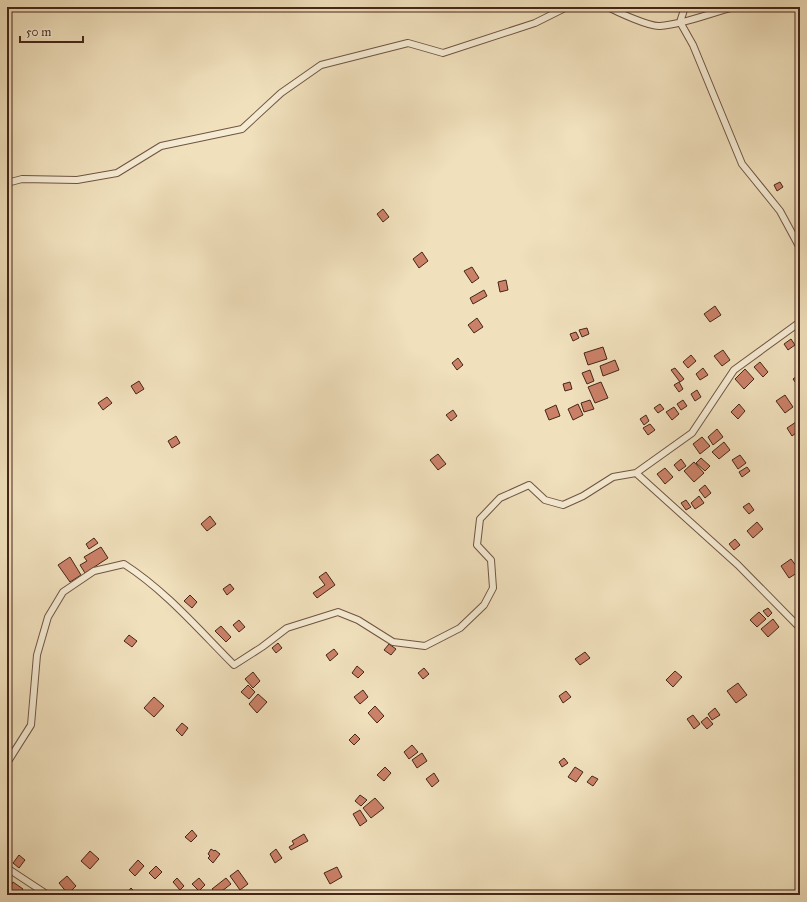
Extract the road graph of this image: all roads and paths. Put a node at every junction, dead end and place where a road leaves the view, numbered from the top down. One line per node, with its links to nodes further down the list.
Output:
1 (567, 7): 6 (street)
2 (608, 7): 5 (street)
3 (685, 7): 5 (street)
4 (734, 7): 5 (street)
5 (680, 22): 7 (street)
6 (7, 183)
7 (800, 248)
8 (800, 322): 9 (street)
9 (636, 473): 10 (street); 11 (street)
10 (800, 628)
11 (7, 763)
12 (7, 868): 13 (street)
13 (48, 895)

